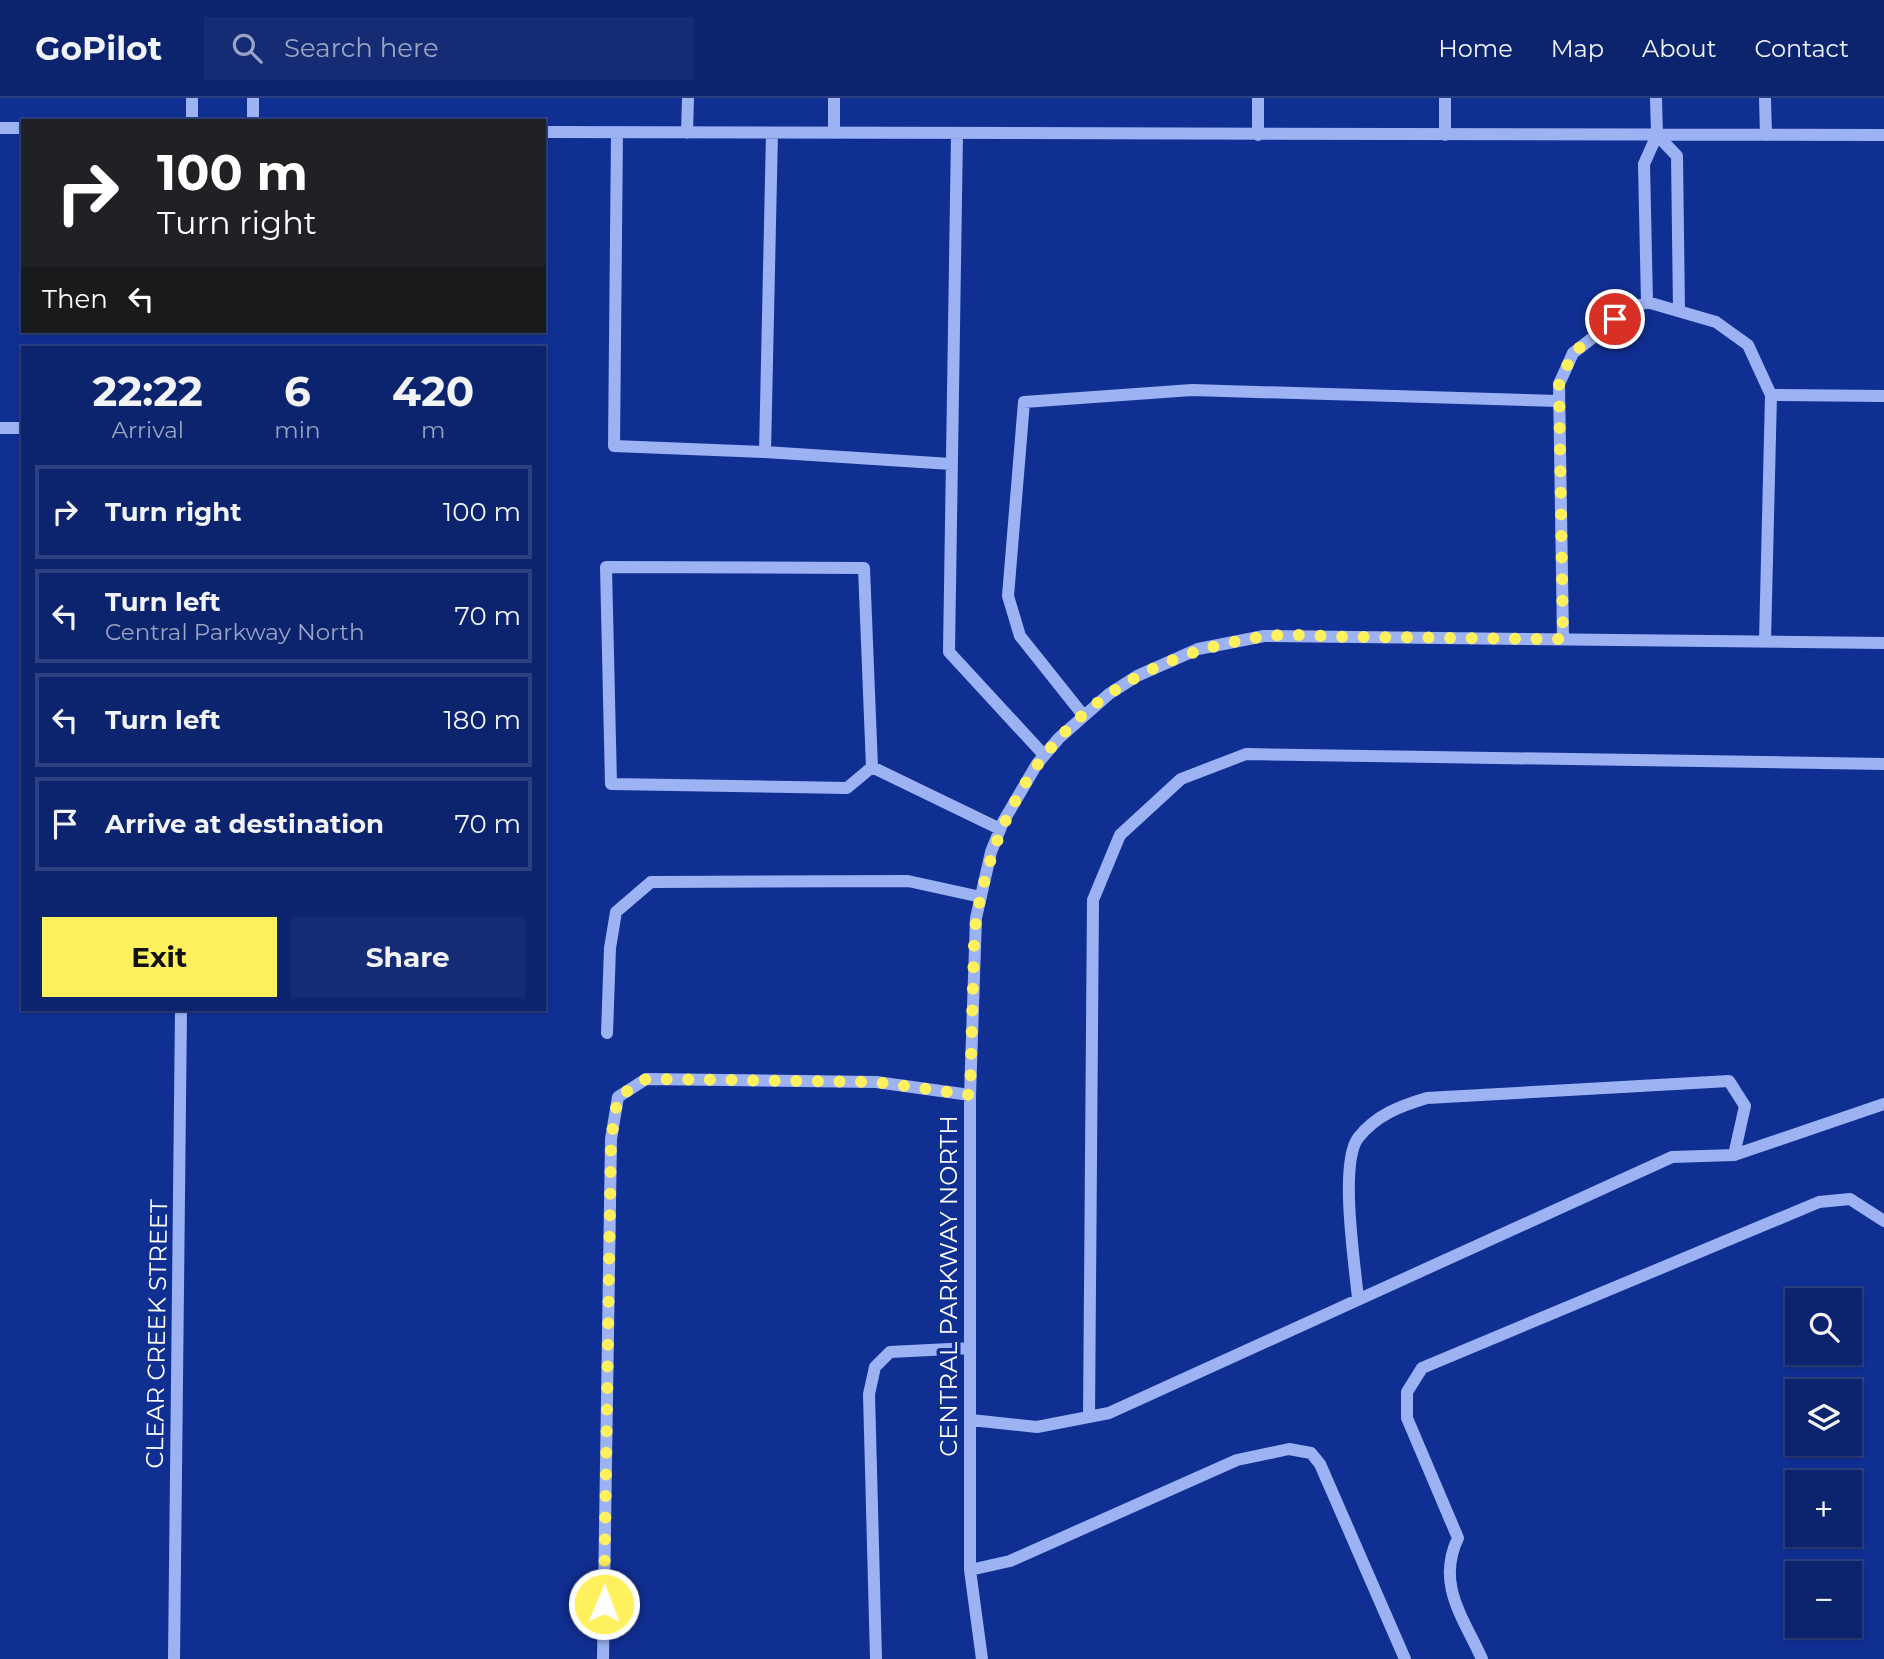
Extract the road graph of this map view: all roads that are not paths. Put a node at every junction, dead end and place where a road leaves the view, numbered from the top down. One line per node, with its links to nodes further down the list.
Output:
1 (192, 98): 9 (street)
2 (253, 98): 10 (street)
3 (688, 98): 15 (street)
4 (834, 98): 17 (street)
5 (1258, 98): 19 (street)
6 (1445, 98): 20 (street)
7 (1656, 98): 21 (street)
8 (1765, 98): 22 (street)
9 (191, 119)
10 (253, 119)
11 (0, 128): 12 (street)
12 (21, 128)
13 (546, 132): 14 (street)
14 (617, 133): 15 (street); 31 (street)
15 (687, 133): 16 (street)
16 (772, 133): 17 (street); 31 (street)
17 (834, 133): 18 (street)
18 (957, 134): 19 (street); 32 (street)
19 (1258, 135): 20 (street)
20 (1445, 135): 21 (street)
21 (1657, 135): 22 (street); 24 (street); 25 (street)
22 (1766, 135): 23 (street)
23 (1884, 135)
24 (1647, 302): 25 (street); 28 (street)
25 (1679, 311): 26 (street)
26 (1771, 395): 27 (street); 34 (street)
27 (1884, 396)
28 (1559, 401): 33 (street); 36 (street)
29 (0, 428): 30 (street)
30 (21, 428)
31 (765, 452): 32 (street)
32 (951, 464): 37 (street)
33 (1563, 639): 34 (street, CENTRAL PARKWAY NORTH); 36 (street, CENTRAL PARKWAY NORTH)
34 (1765, 641): 35 (street, CENTRAL PARKWAY NORTH)
35 (1884, 643)
36 (1083, 715): 37 (street, CENTRAL PARKWAY NORTH)
37 (1044, 755): 40 (street, CENTRAL PARKWAY NORTH)
38 (1884, 764): 50 (street)
39 (872, 767): 39 (street); 40 (street)
40 (1000, 829): 41 (street, CENTRAL PARKWAY NORTH)
41 (981, 897): 43 (street); 44 (street, CENTRAL PARKWAY NORTH)
42 (181, 1011): 53 (street, CLEAR CREEK STREET)
43 (607, 1033)
44 (970, 1095): 49 (street, CENTRAL PARKWAY NORTH); 54 (street)
45 (1884, 1104): 46 (street)
46 (1734, 1156): 48 (street); 48 (street)
47 (1884, 1221): 58 (street)
48 (1358, 1299): 50 (street)
49 (970, 1348): 51 (street, CENTRAL PARKWAY NORTH); 55 (street)
50 (1089, 1417): 51 (street)
51 (971, 1420): 52 (street, CENTRAL PARKWAY NORTH)
52 (971, 1570): 56 (street, CENTRAL PARKWAY NORTH); 57 (street)
53 (174, 1659)
54 (603, 1659)
55 (876, 1659)
56 (982, 1659)
57 (1405, 1659)
58 (1482, 1659)

